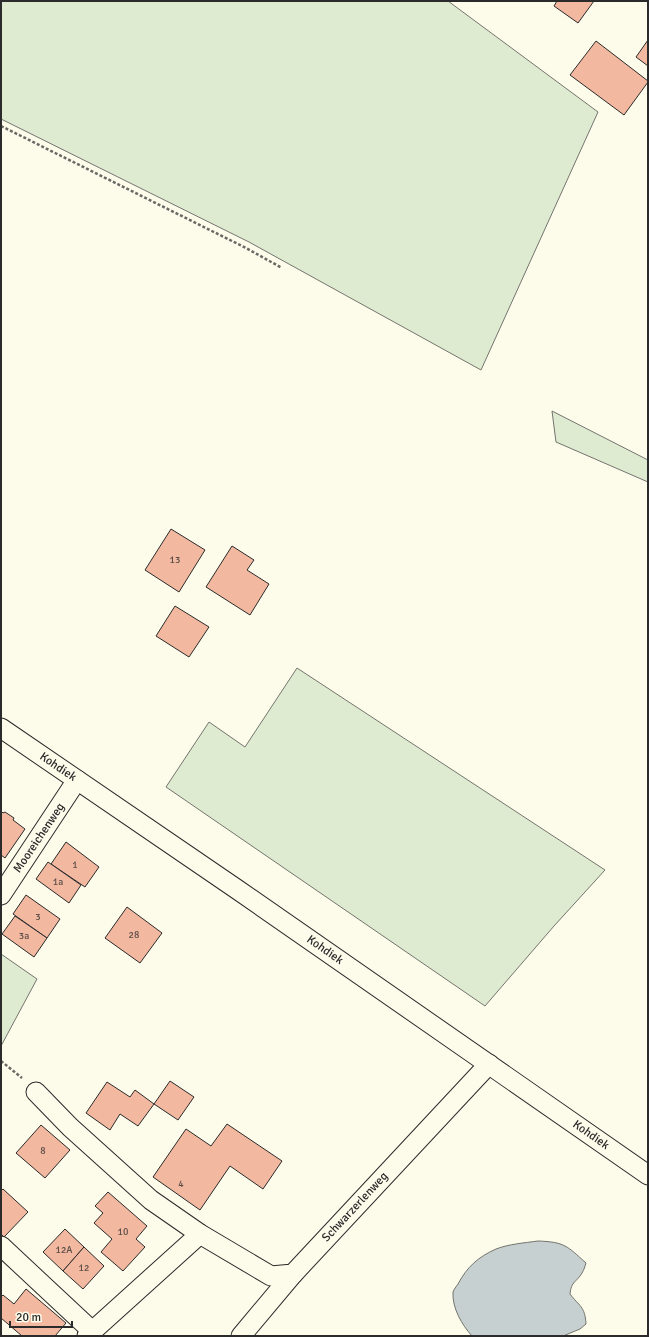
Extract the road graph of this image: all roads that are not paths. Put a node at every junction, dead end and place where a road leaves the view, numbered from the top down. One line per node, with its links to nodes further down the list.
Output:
1 (1, 728): 2 (street, Kohdiek)
2 (77, 780): 3 (street, Mooreichenweg); 4 (street, Kohdiek)
3 (1, 895)
4 (489, 1064): 6 (street, Kohdiek); 9 (street, Schwarzerlenweg)
5 (36, 1092): 7 (street)
6 (648, 1175)
7 (200, 1234): 9 (street); 10 (street)
8 (1, 1246): 10 (street)
9 (293, 1274): 11 (street, Schwarzerlenweg)
10 (90, 1333)
11 (241, 1336)

